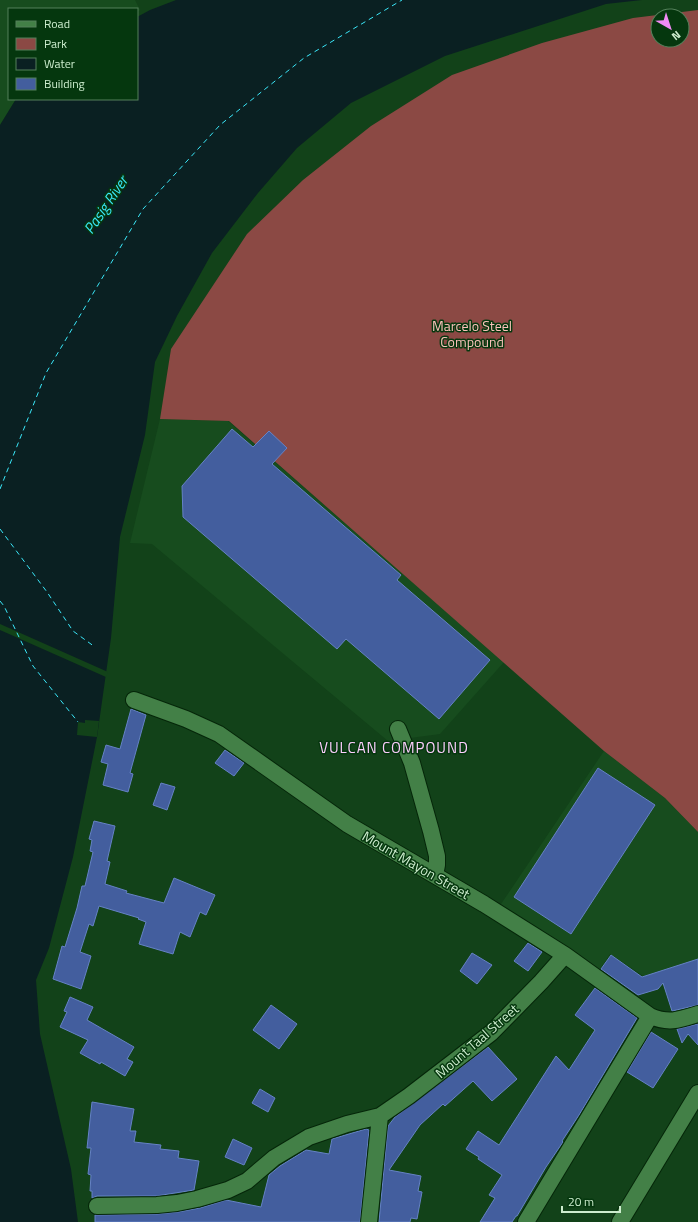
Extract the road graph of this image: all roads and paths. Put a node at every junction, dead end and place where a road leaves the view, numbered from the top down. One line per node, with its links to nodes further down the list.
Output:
1 (134, 700): 3 (street, Mount Mayon Street)
2 (398, 729): 3 (street)
3 (435, 875): 4 (street, Mount Mayon Street)
4 (565, 954): 6 (street, Mount Mayon Street); 8 (street, Mount Taal Street)
5 (698, 1014): 6 (street, Mount Mayon Street)
6 (650, 1016): 11 (street)
7 (698, 1093): 12 (street)
8 (380, 1116): 9 (street); 10 (street)
9 (97, 1206)
10 (369, 1222)
11 (526, 1222)
12 (620, 1222)

